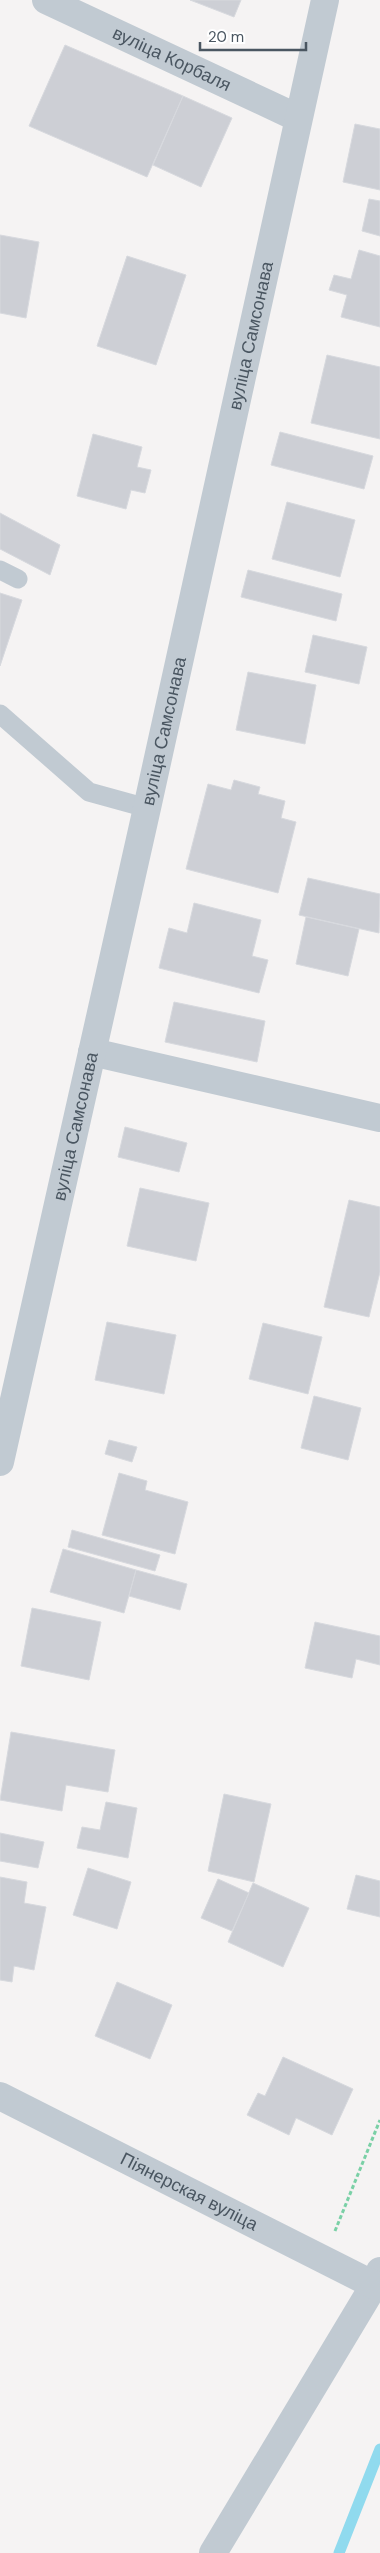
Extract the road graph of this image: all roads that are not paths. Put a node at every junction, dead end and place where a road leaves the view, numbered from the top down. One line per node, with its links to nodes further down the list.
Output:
1 (46, 0): 3 (street, вуліца Корбаля)
2 (325, 0): 3 (street, вуліца Самсонава)
3 (298, 118): 7 (street, вуліца Самсонава)
4 (0, 570): 5 (lane)
5 (18, 579)
6 (0, 714): 7 (lane)
7 (147, 808): 8 (street, вуліца Самсонава)
8 (92, 1052): 9 (street); 10 (street, вуліца Самсонава)
9 (380, 1118)
10 (0, 1462)
11 (0, 2096): 12 (street, Піянерская вуліца)
12 (378, 2282): 13 (street)
13 (214, 2553)

